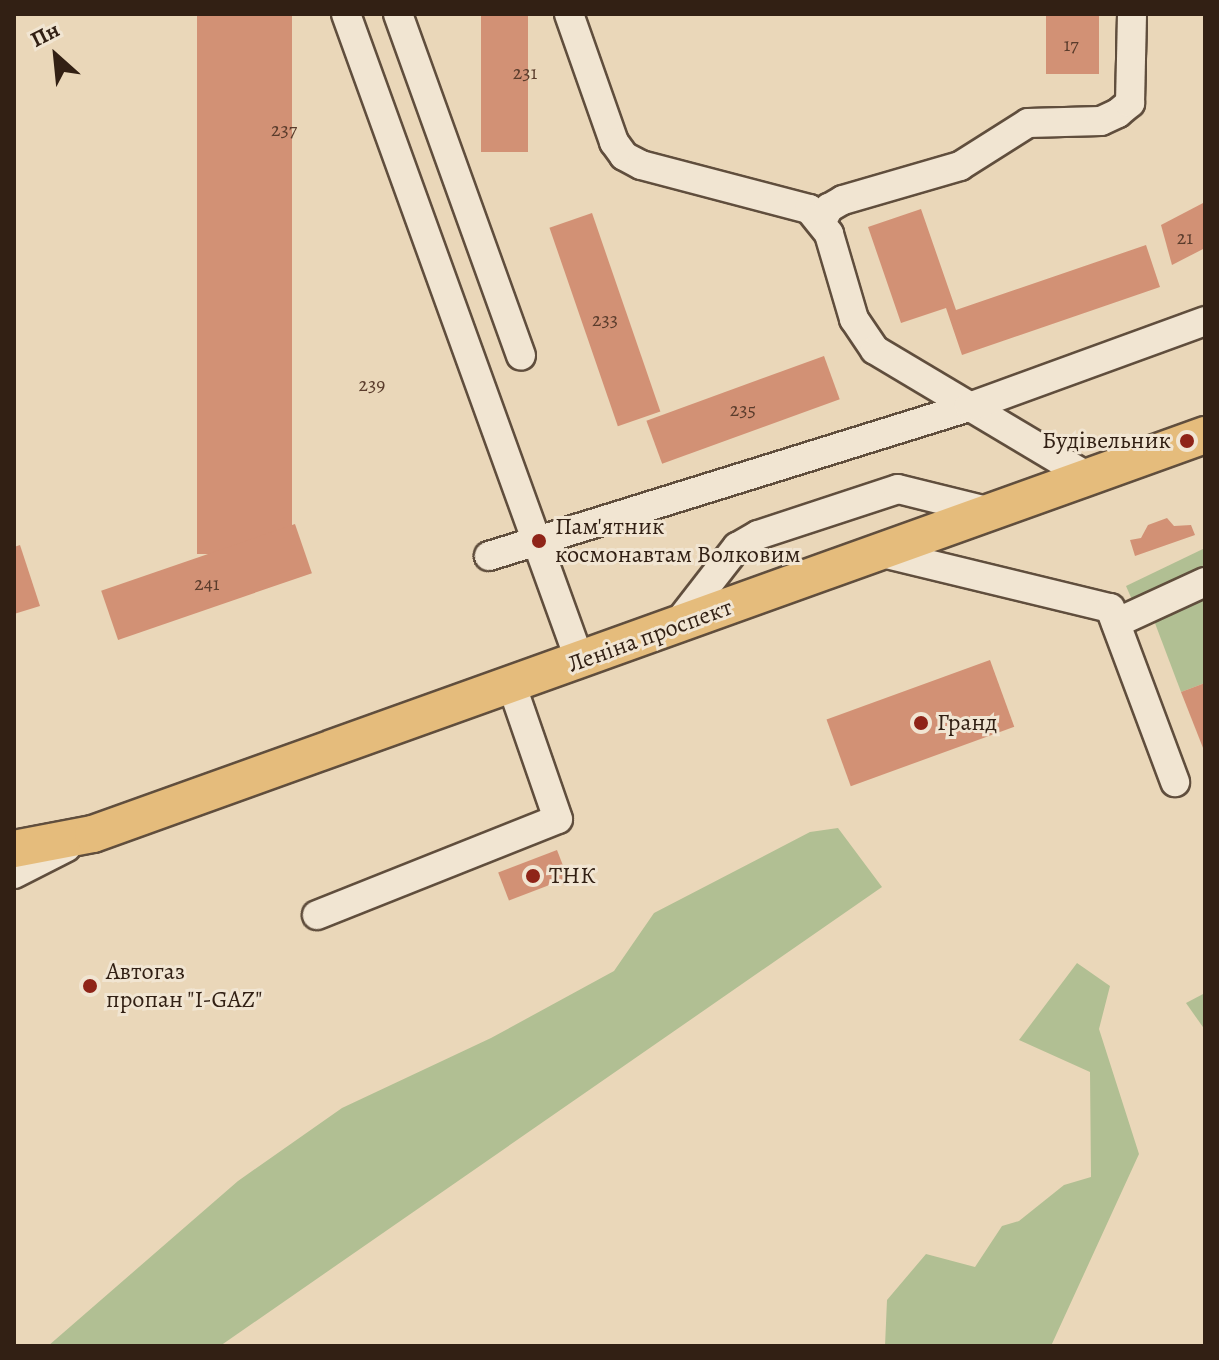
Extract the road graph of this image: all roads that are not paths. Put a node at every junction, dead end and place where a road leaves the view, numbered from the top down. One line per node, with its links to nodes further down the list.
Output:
1 (346, 14): 12 (street)
2 (398, 14): 7 (street)
3 (569, 14): 5 (street)
4 (1132, 14): 5 (street)
5 (822, 221): 8 (street)
6 (1204, 323): 8 (street)
7 (521, 355)
8 (969, 407): 10 (street); 12 (street)
9 (1205, 435): 10 (main road, Леніна проспект)
10 (1086, 476): 11 (main road, Леніна проспект)
11 (987, 511): 13 (main road, Леніна проспект); 17 (street)
12 (538, 540): 14 (street); 18 (street)
13 (878, 552): 16 (street); 17 (main road, Леніна проспект)
14 (489, 556)
15 (1205, 582): 16 (street)
16 (1116, 623): 20 (street)
17 (674, 628): 18 (main road, Леніна проспект)
18 (580, 661): 19 (main road, Леніна проспект)
19 (512, 686): 21 (main road, Леніна проспект); 24 (street)
20 (1175, 782)
21 (93, 834): 22 (main road, Леніна проспект); 23 (street)
22 (14, 849)
23 (14, 874)
24 (317, 915)

